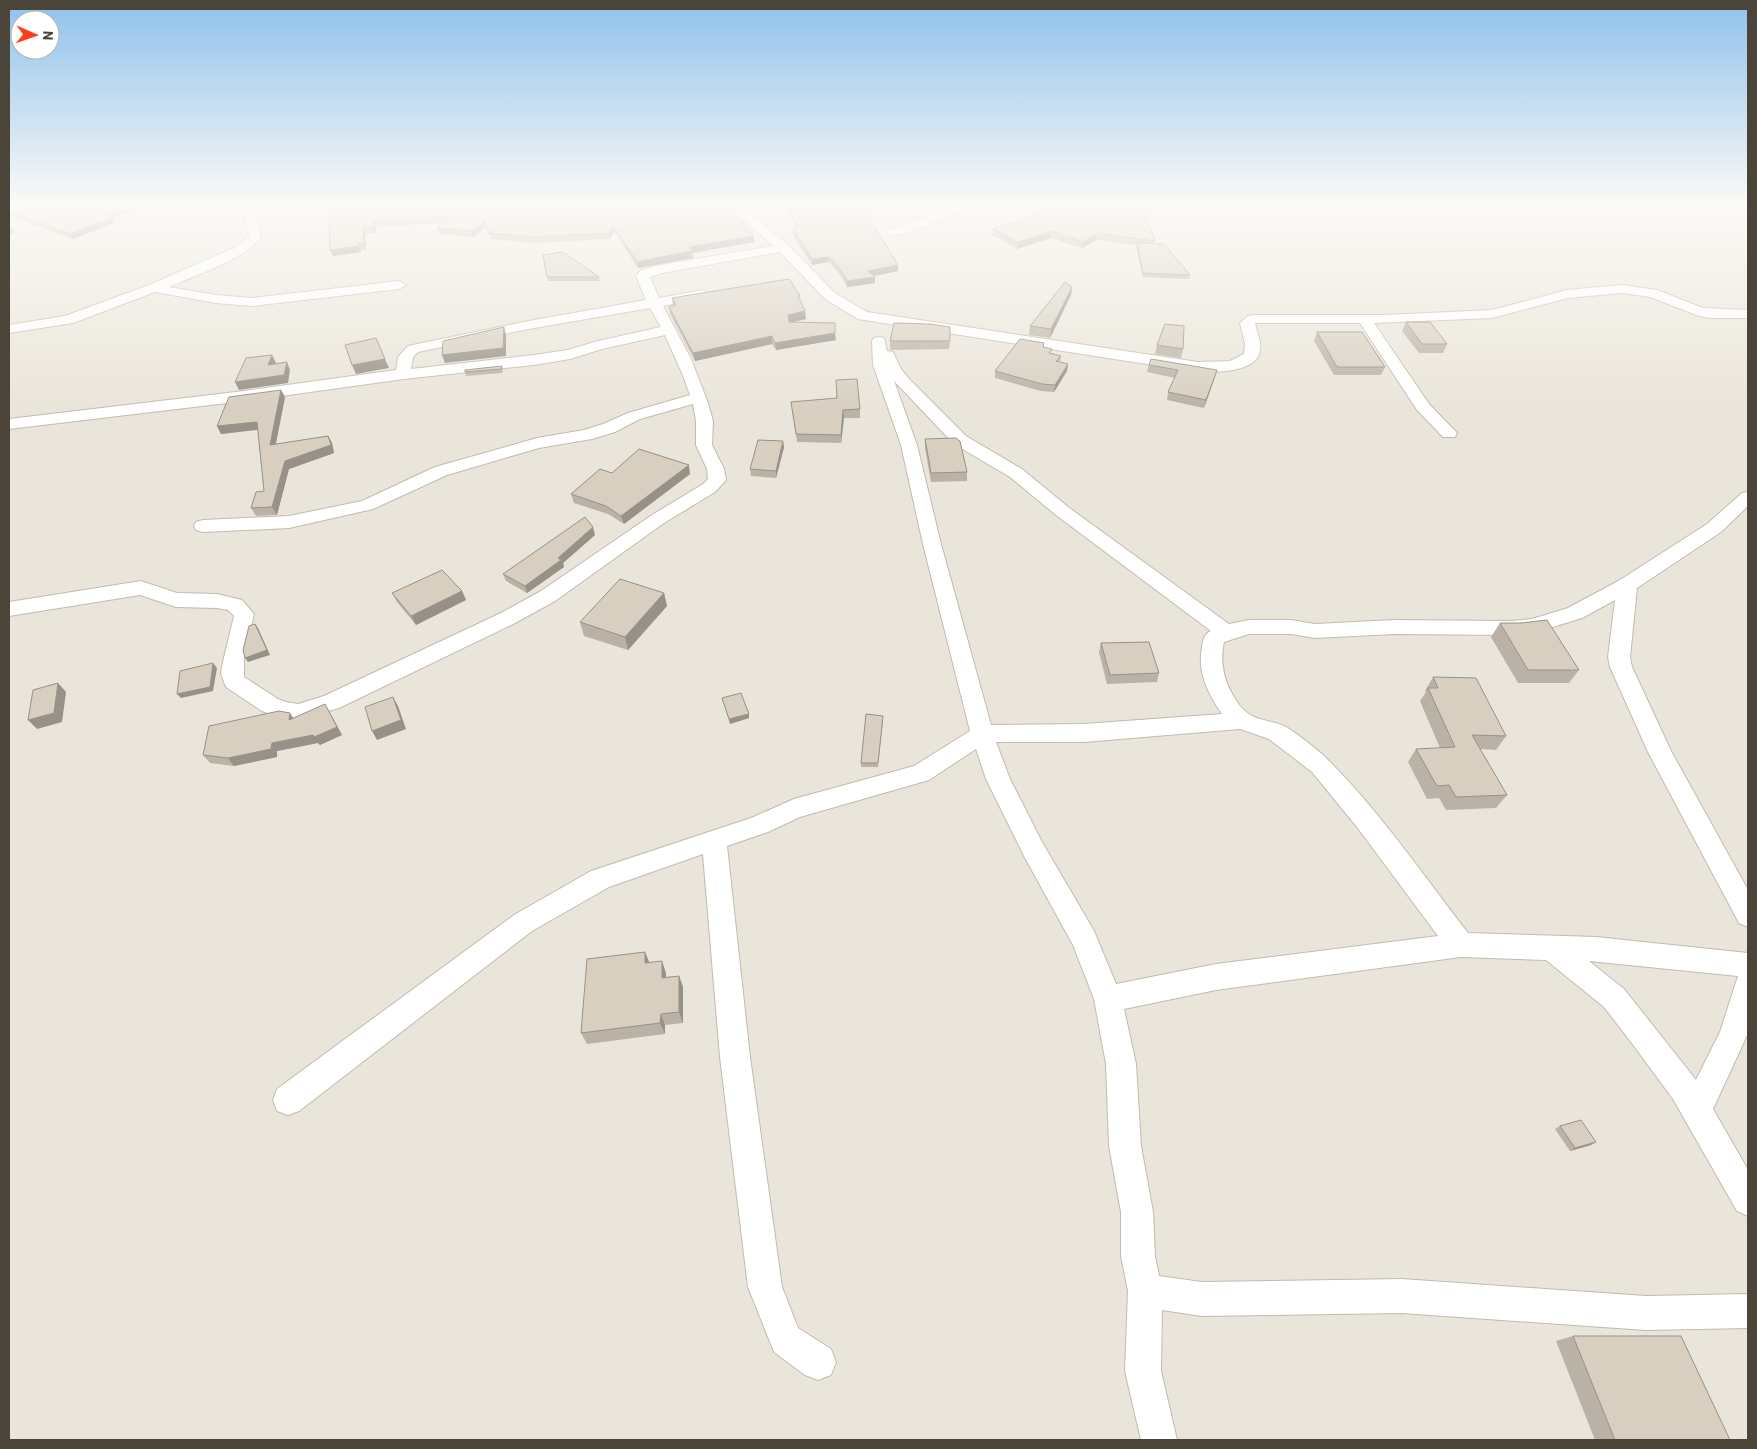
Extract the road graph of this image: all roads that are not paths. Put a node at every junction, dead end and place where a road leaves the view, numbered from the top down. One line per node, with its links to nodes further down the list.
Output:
1 (187, 274): 6 (street)
2 (647, 274): 8 (street)
3 (808, 275): 4 (street); 10 (street)
4 (792, 278)
5 (399, 285): 6 (street)
6 (154, 288): 12 (street)
7 (717, 291): 8 (street)
8 (654, 302): 13 (street); 15 (street)
9 (1748, 314): 11 (street)
10 (863, 316): 11 (street); 14 (street)
11 (1364, 319): 18 (street)
12 (9, 329)
13 (670, 330): 15 (street); 16 (street)
14 (879, 341): 23 (street); 25 (street)
15 (404, 374): 17 (street)
16 (698, 398): 20 (street); 22 (street)
17 (9, 424)
18 (1449, 433)
19 (1748, 497): 21 (street)
20 (203, 526)
21 (1627, 585): 23 (street); 27 (street)
22 (9, 609)
23 (1226, 632): 24 (street)
24 (1240, 721): 25 (street); 28 (street)
25 (982, 734): 26 (street); 32 (street)
26 (714, 839): 33 (street); 38 (street)
27 (1748, 915)
28 (1461, 945): 29 (street); 32 (street)
29 (1552, 948): 30 (street); 34 (street)
30 (1748, 965)
31 (1748, 984): 34 (street)
32 (1108, 999): 36 (street)
33 (288, 1100)
34 (1696, 1109): 35 (street)
35 (1748, 1200)
36 (1145, 1291): 37 (street); 39 (street)
37 (1748, 1311)
38 (818, 1362)
39 (1159, 1440)

